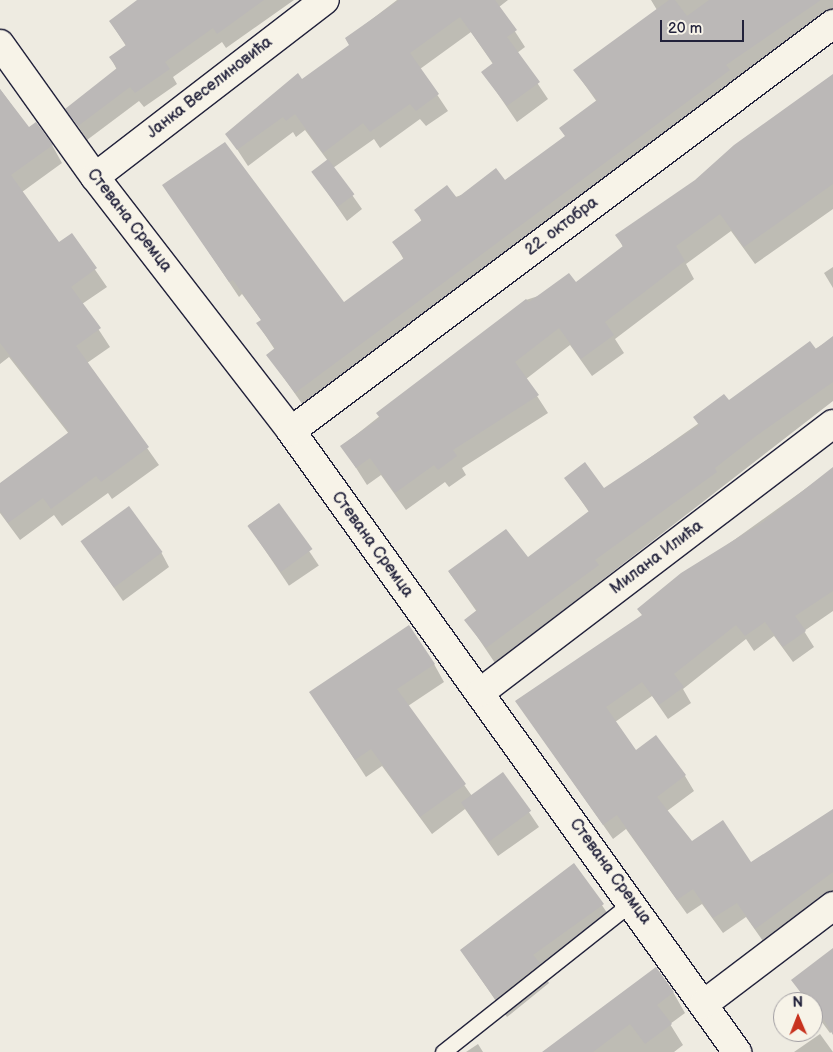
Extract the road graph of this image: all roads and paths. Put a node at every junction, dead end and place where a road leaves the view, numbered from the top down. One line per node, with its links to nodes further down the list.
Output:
1 (325, 0): 4 (street, Јанка Веселиновића)
2 (833, 24): 6 (street, 22. октобра)
3 (0, 44): 4 (street, Стевана Сремца)
4 (95, 177): 6 (street, Стевана Сремца)
5 (833, 424): 7 (street, Милана Илића)
6 (291, 431): 7 (street, Стевана Сремца)
7 (481, 692): 8 (street, Стевана Сремца)
8 (632, 902): 10 (street, Стевана Сремца); 11 (lane)
9 (833, 906): 10 (street)
10 (704, 1004): 12 (street, Стевана Сремца)
11 (443, 1052)
12 (737, 1052)

